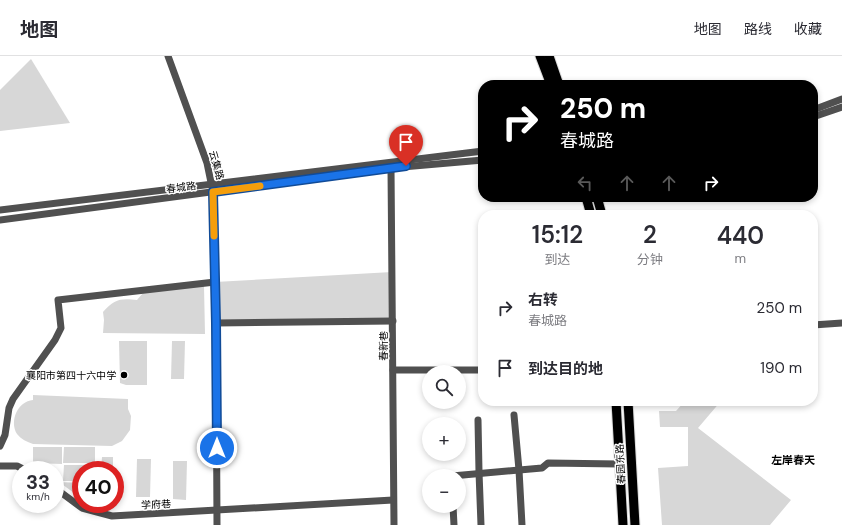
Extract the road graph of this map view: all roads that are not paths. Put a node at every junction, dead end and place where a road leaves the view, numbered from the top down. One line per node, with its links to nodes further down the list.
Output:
1 (168, 56): 13 (street, 云集路)
2 (540, 56): 4 (main road)
3 (548, 56): 5 (main road)
4 (549, 80)
5 (557, 80)
6 (842, 99): 8 (street)
7 (842, 107): 9 (street)
8 (818, 108)
9 (818, 115)
10 (478, 152): 13 (street, 春城路)
11 (478, 160): 12 (street, 春城路)
12 (391, 168): 14 (street, 春城路); 18 (street, 春新巷)
13 (212, 184): 14 (street, 云集路); 15 (street, 春城路)
14 (213, 192): 16 (street, 春城路); 17 (street, 云集路)
15 (0, 210)
16 (0, 220)
17 (216, 282): 19 (street, 云集路); 28 (street)
18 (392, 321): 19 (street); 22 (street, 春新巷)
19 (216, 323): 37 (street, 云集路)
20 (842, 323): 21 (street)
21 (818, 325)
22 (393, 370): 23 (street); 36 (street, 春新巷)
23 (478, 370)
24 (616, 406): 29 (main road, 春园东路)
25 (628, 406): 45 (main road, 春园东路)
26 (514, 416): 32 (street)
27 (478, 420): 33 (street)
28 (0, 446)
29 (619, 464): 32 (street); 44 (main road, 春园东路)
30 (0, 466): 31 (street)
31 (12, 466)
32 (519, 470): 33 (street); 43 (street)
33 (479, 474): 34 (street); 42 (street)
34 (466, 475)
35 (64, 495): 37 (street, 学府巷)
36 (393, 500): 37 (street, 学府巷); 40 (street, 春新巷)
37 (217, 511): 39 (street, 云集路)
38 (453, 513): 41 (street)
39 (218, 525)
40 (394, 525)
41 (454, 525)
42 (481, 525)
43 (522, 525)
44 (623, 525)
45 (635, 525)

